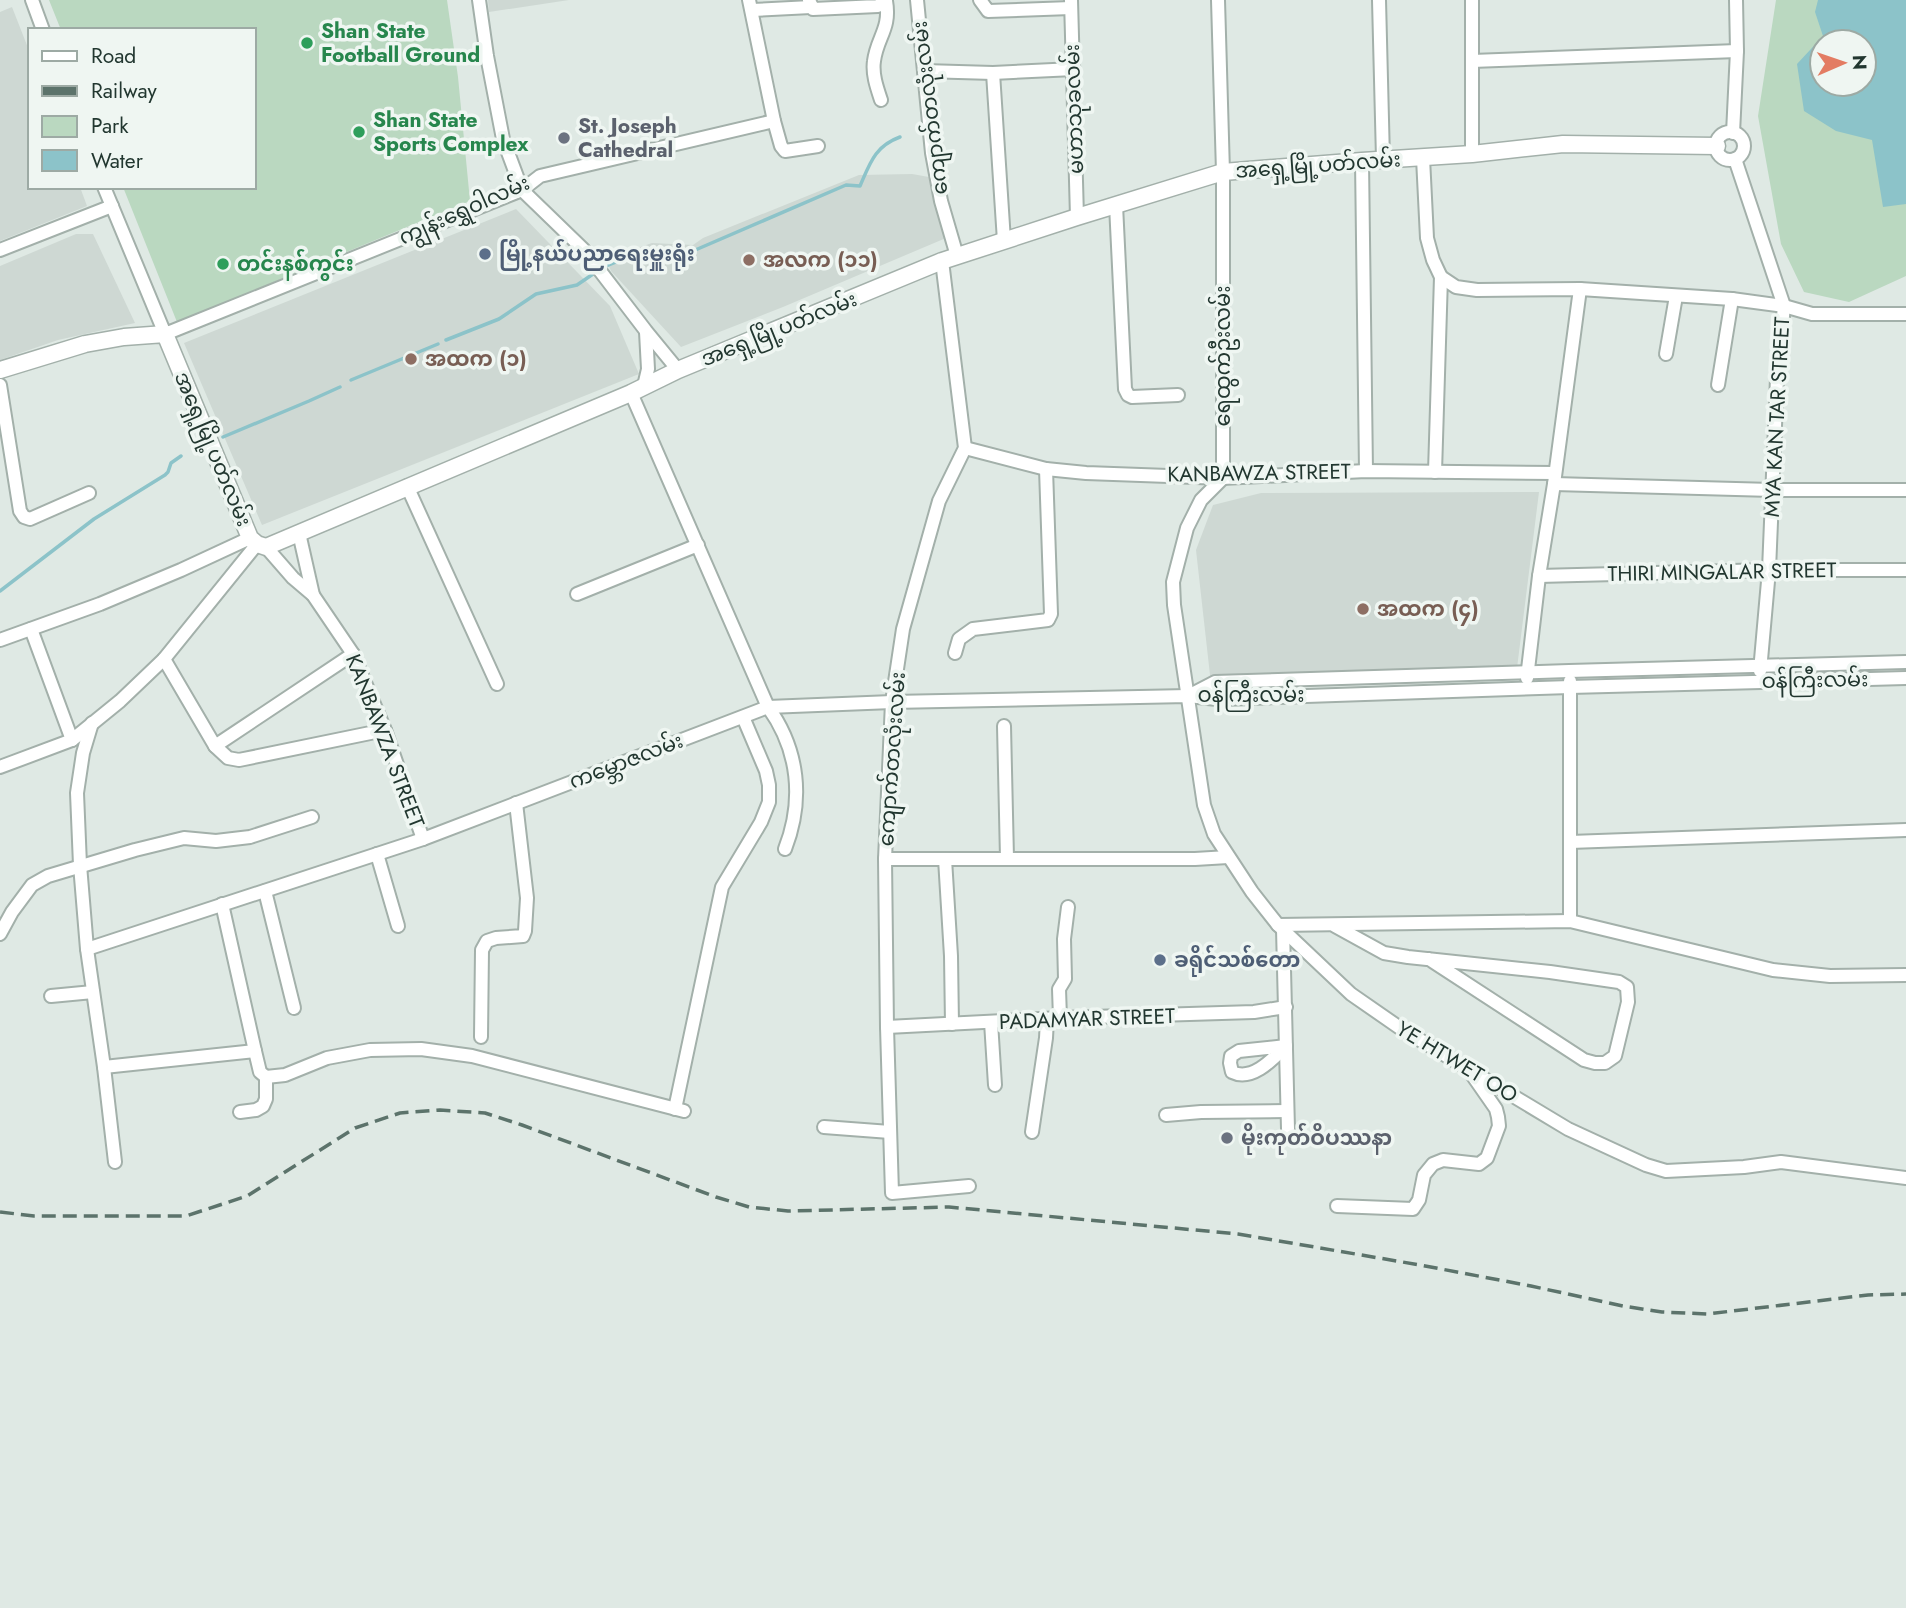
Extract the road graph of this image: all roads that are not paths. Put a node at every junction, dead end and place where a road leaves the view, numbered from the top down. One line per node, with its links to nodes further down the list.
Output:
1 (32, 0): 13 (street)
2 (479, 0): 31 (street)
3 (917, 0): 17 (street, ကျောက်တလုံးလမ်း)
4 (980, 0): 11 (street)
5 (1218, 0): 29 (street, ရေထွက်ဦးလမ်း)
6 (1379, 0): 26 (street)
7 (1472, 0): 15 (street)
8 (1736, 0): 14 (street, MYA KAN TAR STREET)
9 (886, 1): 10 (street); 19 (street)
10 (810, 3): 12 (street)
11 (1071, 4): 16 (street, မဟာသုခလမ်း)
12 (751, 5): 20 (street)
13 (42, 28)
14 (1737, 51): 15 (street); 21 (street, MYA KAN TAR STREET)
15 (1472, 61): 24 (street)
16 (1074, 69): 18 (street); 34 (street, မဟာသုခလမ်း)
17 (924, 71): 18 (street); 37 (street, ကျောက်တလုံးလမ်း)
18 (993, 72): 35 (street)
19 (881, 100)
20 (774, 121): 22 (street); 31 (street, ကျွန်းရွှေဝါလမ်း)
21 (1732, 133): 23 (street); 27 (street, MYA KAN TAR STREET)
22 (818, 146)
23 (1717, 146): 24 (street, အရှေ့မြို့ပတ်လမ်း); 27 (street)
24 (1472, 154): 25 (street, အရှေ့မြို့ပတ်လမ်း)
25 (1423, 158): 26 (street, အရှေ့မြို့ပတ်လမ်း); 38 (street)
26 (1383, 159): 28 (street, အရှေ့မြို့ပတ်လမ်း)
27 (1735, 159): 42 (street, MYA KAN TAR STREET)
28 (1362, 160): 29 (street, အရှေ့မြို့ပတ်လမ်း); 55 (street)
29 (1223, 172): 32 (street, အရှေ့မြို့ပတ်လမ်း); 57 (street, ရေထွက်ဦးလမ်း)
30 (105, 189): 33 (street)
31 (522, 190): 44 (street); 45 (street, ကျွန်းရွှေဝါလမ်း)
32 (1116, 205): 34 (street, အရှေ့မြို့ပတ်လမ်း); 52 (street)
33 (112, 206): 36 (street); 45 (street)
34 (1077, 217): 35 (street, အရှေ့မြို့ပတ်လမ်း)
35 (1004, 241): 37 (street, အရှေ့မြို့ပတ်လမ်း)
36 (0, 250)
37 (950, 259): 48 (street, အရှေ့မြို့ပတ်လမ်း); 53 (street, ကျောက်တလုံးလမ်း)
38 (1441, 278): 39 (street); 56 (street)
39 (1580, 289): 40 (street); 58 (street)
40 (1676, 296): 41 (street); 46 (street)
41 (1732, 299): 42 (street); 50 (street)
42 (1784, 306): 43 (street); 60 (street, MYA KAN TAR STREET)
43 (1906, 314)
44 (646, 331): 48 (street); 51 (street)
45 (164, 334): 47 (street); 64 (street, အရှေ့မြို့ပတ်လမ်း)
46 (1666, 354)
47 (0, 370)
48 (678, 370): 51 (street, အရှေ့မြို့ပတ်လမ်း)
49 (0, 385): 62 (street)
50 (1718, 385)
51 (638, 389): 59 (street, အရှေ့မြို့ပတ်လမ်း); 65 (street)
52 (1178, 395)
53 (965, 448): 54 (street, KANBAWZA STREET); 86 (street, ကျောက်တလုံးလမ်း)
54 (1046, 469): 57 (street, KANBAWZA STREET); 73 (street)
55 (1366, 471): 56 (street, KANBAWZA STREET); 57 (street, KANBAWZA STREET)
56 (1435, 472): 58 (street, KANBAWZA STREET)
57 (1223, 478): 85 (street)
58 (1555, 478): 60 (street, KANBAWZA STREET); 68 (street)
59 (407, 486): 63 (street, အရှေ့မြို့ပတ်လမ်း); 82 (street)
60 (1772, 490): 61 (street, KANBAWZA STREET); 67 (street, MYA KAN TAR STREET)
61 (1906, 490)
62 (89, 493)
63 (299, 533): 64 (street, အရှေ့မြို့ပတ်လမ်း); 70 (street)
64 (257, 543): 70 (street, KANBAWZA STREET); 71 (street); 75 (street)
65 (698, 545): 69 (street); 87 (street)
66 (1906, 569): 67 (street, THIRI MINGALAR STREET)
67 (1769, 570): 68 (street, THIRI MINGALAR STREET); 77 (street, MYA KAN TAR STREET)
68 (1539, 576): 79 (street)
69 (577, 594)
70 (313, 595): 74 (street, KANBAWZA STREET)
71 (31, 629): 72 (street); 92 (street)
72 (0, 640)
73 (955, 653)
74 (354, 654): 91 (street, KANBAWZA STREET); 93 (street)
75 (164, 659): 89 (street); 93 (street)
76 (1906, 662): 77 (street, ဝန်ကြီးလမ်း)
77 (1760, 666): 78 (street, ဝန်ကြီးလမ်း); 81 (street, MYA KAN TAR STREET)
78 (1569, 671): 79 (street, ဝန်ကြီးလမ်း); 83 (street)
79 (1527, 672): 84 (street); 85 (street, ဝန်ကြီးလမ်း)
80 (1906, 678): 81 (street, ဝန်ကြီးလမ်း)
81 (1759, 682): 83 (street, ဝန်ကြီးလမ်း)
82 (497, 684)
83 (1570, 687): 84 (street, ဝန်ကြီးလမ်း); 99 (street)
84 (1525, 688): 85 (street, ဝန်ကြီးလမ်း)
85 (1188, 696): 86 (street, ကမ္ဘောဇလမ်း); 103 (street, YE HTWET OO)
86 (892, 702): 87 (street, ကမ္ဘောဇလမ်း); 104 (street, ကျောက်တလုံးလမ်း)
87 (768, 707): 88 (street, ကမ္ဘောဇလမ်း); 100 (street)
88 (743, 716): 95 (street, ကမ္ဘောဇလမ်း); 130 (street)
89 (92, 723): 92 (street); 106 (street)
90 (1004, 726): 102 (street)
91 (385, 730): 93 (street); 98 (street, KANBAWZA STREET)
92 (72, 740): 94 (street)
93 (215, 746)
94 (0, 767)
95 (516, 803): 98 (street, ကမ္ဘောဇလမ်း); 126 (street)
96 (312, 817): 106 (street)
97 (1906, 830): 99 (street)
98 (423, 839): 101 (street, ကမ္ဘောဇလမ်း)
99 (1570, 842): 110 (street)
100 (785, 849)
101 (377, 854): 107 (street, ကမ္ဘောဇလမ်း); 112 (street)
102 (1007, 858): 103 (street); 105 (street)
103 (1228, 858): 113 (street, YE HTWET OO)
104 (885, 859): 105 (street); 125 (street, ကျောက်တလုံးလမ်း)
105 (945, 859): 124 (street)
106 (79, 865): 114 (street); 115 (street)
107 (265, 891): 108 (street, ကမ္ဘောဇလမ်း); 121 (street)
108 (222, 905): 115 (street, ကမ္ဘောဇလမ်း); 127 (street)
109 (1068, 907): 122 (street)
110 (1570, 921): 111 (street); 117 (street)
111 (1332, 924): 113 (street); 116 (street)
112 (398, 926)
113 (1280, 927): 120 (street); 129 (street, YE HTWET OO)
114 (0, 934)
115 (87, 949): 118 (street)
116 (1429, 959): 116 (street)
117 (1906, 975)
118 (93, 992): 119 (street); 128 (street)
119 (51, 996)
120 (1286, 1007): 122 (street, PADAMYAR STREET); 132 (street)
121 (294, 1008)
122 (1053, 1019): 123 (street, PADAMYAR STREET); 138 (street)
123 (990, 1022): 124 (street, PADAMYAR STREET); 131 (street)
124 (951, 1024): 125 (street, PADAMYAR STREET)
125 (887, 1027): 137 (street, ကျောက်တလုံးလမ်း)
126 (481, 1037)
127 (255, 1051): 128 (street); 130 (street)
128 (104, 1067): 139 (street)
129 (1469, 1070): 140 (street, YE HTWET OO); 142 (street)
130 (266, 1077): 133 (street)
131 (995, 1085)
132 (1287, 1111): 134 (street); 136 (street)
133 (240, 1112)
134 (1166, 1115)
135 (824, 1127): 137 (street)
136 (1288, 1129)
137 (890, 1132): 141 (street, ကျောက်တလုံးလမ်း)
138 (1032, 1132)
139 (115, 1161)
140 (1906, 1178)
141 (969, 1186)
142 (1337, 1206)

